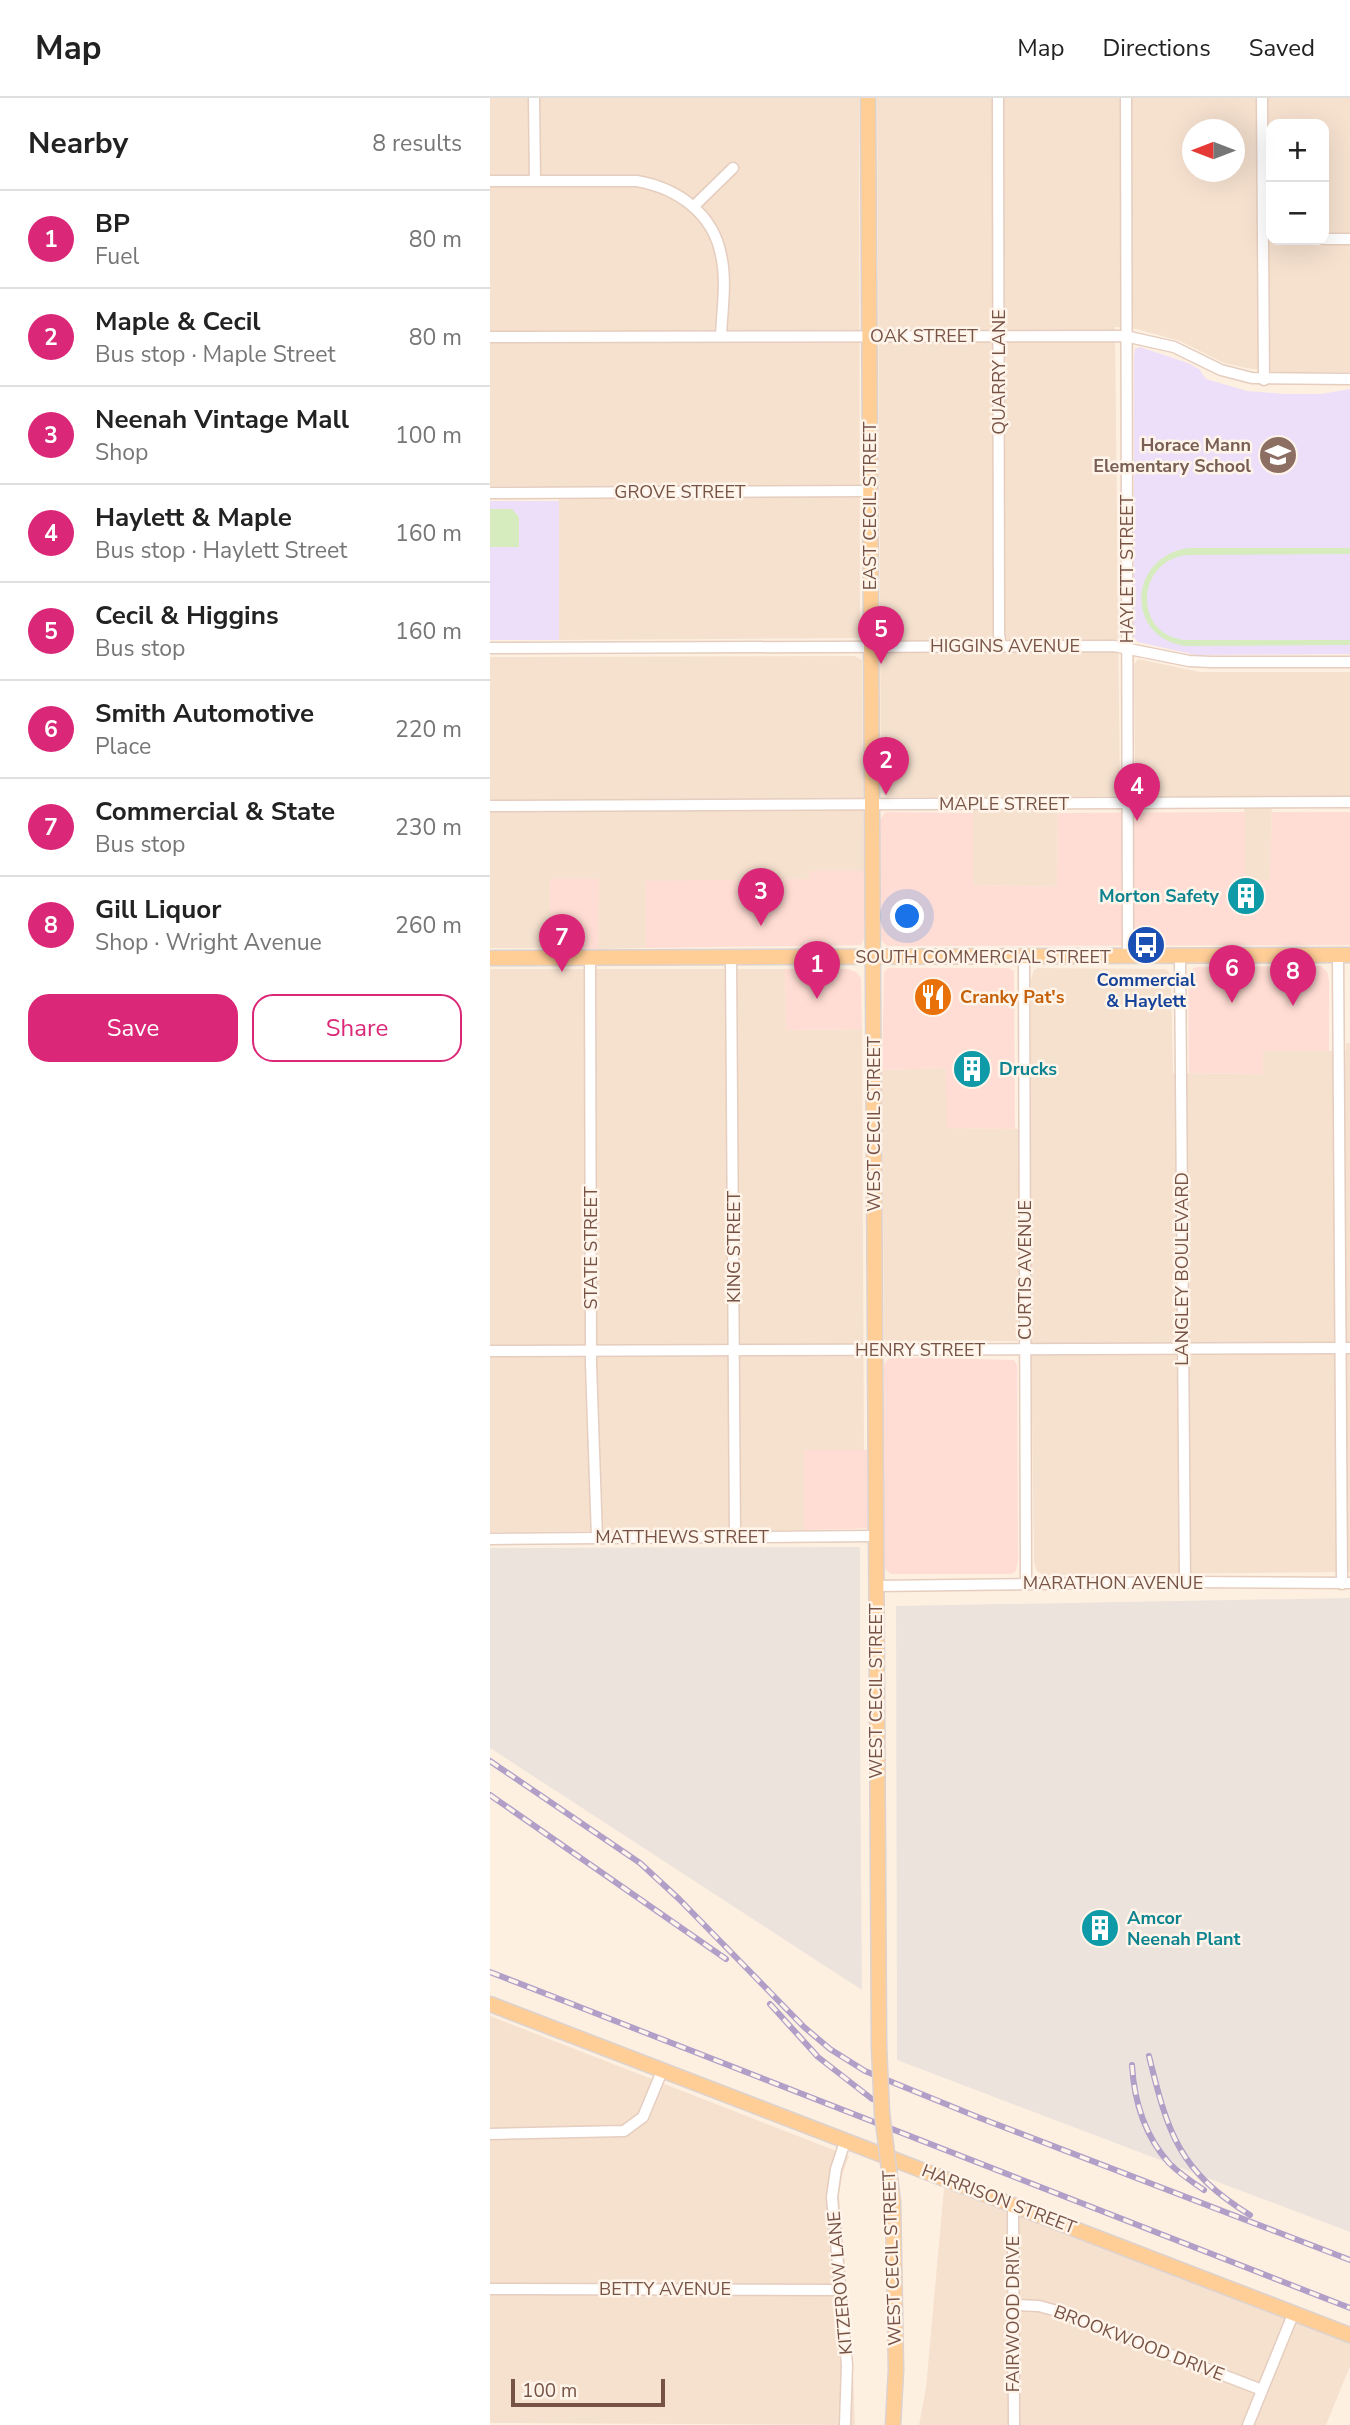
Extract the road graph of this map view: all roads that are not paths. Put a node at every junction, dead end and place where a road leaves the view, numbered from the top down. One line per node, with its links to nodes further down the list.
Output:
1 (534, 98): 8 (street)
2 (868, 98): 15 (main road, EAST CECIL STREET)
3 (998, 98): 16 (street, QUARRY LANE)
4 (1126, 98): 17 (street, HAYLETT STREET)
5 (1262, 98): 10 (street)
6 (733, 168): 9 (street)
7 (490, 181): 8 (street)
8 (535, 181): 9 (street)
9 (694, 206): 14 (street)
10 (1266, 211)
11 (1329, 239): 12 (street)
12 (1350, 239)
13 (1267, 245): 20 (street)
14 (721, 336): 15 (street, OAK STREET); 18 (street, OAK STREET)
15 (870, 336): 16 (street, OAK STREET); 21 (main road, EAST CECIL STREET)
16 (998, 336): 17 (street, OAK STREET); 24 (street, QUARRY LANE)
17 (1125, 336): 20 (street, OAK STREET); 26 (street, HAYLETT STREET)
18 (490, 337)
19 (1350, 379): 20 (street, OAK STREET)
20 (1264, 380)
21 (870, 491): 22 (street, GROVE STREET); 23 (main road, EAST CECIL STREET)
22 (490, 493)
23 (871, 646): 24 (street, HIGGINS AVENUE); 25 (street, HIGGINS AVENUE); 29 (main road, EAST CECIL STREET)
24 (1001, 646): 26 (street, HIGGINS AVENUE)
25 (490, 648)
26 (1127, 648): 27 (street, HIGGINS AVENUE); 30 (street, HAYLETT STREET)
27 (1350, 662)
28 (1350, 802): 30 (street, MAPLE STREET)
29 (872, 804): 30 (street, MAPLE STREET); 31 (street, MAPLE STREET); 34 (main road, EAST CECIL STREET)
30 (1128, 804): 36 (street, HAYLETT STREET)
31 (490, 806)
32 (1344, 955): 33 (main road, SOUTH COMMERCIAL STREET); 40 (street)
33 (1180, 956): 36 (main road, SOUTH COMMERCIAL STREET); 42 (street, LANGLEY BOULEVARD)
34 (873, 957): 35 (main road, SOUTH COMMERCIAL STREET); 39 (main road, SOUTH COMMERCIAL STREET); 45 (main road, WEST CECIL STREET)
35 (1024, 957): 36 (main road, SOUTH COMMERCIAL STREET); 41 (street, CURTIS AVENUE)
36 (1128, 957)
37 (490, 958): 38 (main road, SOUTH COMMERCIAL STREET)
38 (590, 958): 39 (main road, SOUTH COMMERCIAL STREET); 43 (street, STATE STREET)
39 (731, 958): 44 (street, KING STREET)
40 (1345, 1348): 42 (street, HENRY STREET); 52 (street)
41 (1025, 1349): 42 (street, HENRY STREET); 45 (street, HENRY STREET); 53 (street, CURTIS AVENUE)
42 (1183, 1349): 51 (street, LANGLEY BOULEVARD)
43 (592, 1350): 44 (street, HENRY STREET); 46 (street, HENRY STREET); 49 (street, STATE STREET)
44 (734, 1350): 45 (street, HENRY STREET); 48 (street, KING STREET)
45 (874, 1350): 47 (main road, WEST CECIL STREET)
46 (490, 1351)
47 (875, 1536): 48 (street, MATTHEWS STREET); 54 (main road, WEST CECIL STREET)
48 (735, 1537): 49 (street, MATTHEWS STREET)
49 (597, 1538): 50 (street, MATTHEWS STREET)
50 (490, 1539)
51 (1185, 1582): 52 (street, MARATHON AVENUE); 53 (street, MARATHON AVENUE)
52 (1346, 1583)
53 (1026, 1584): 54 (street, MARATHON AVENUE)
54 (875, 1586): 67 (main road, WEST CECIL STREET, bridge)
55 (490, 2004): 56 (main road, HARRISON STREET)
56 (662, 2071): 57 (street); 58 (main road, HARRISON STREET)
57 (490, 2134)
58 (845, 2142): 59 (main road, HARRISON STREET); 61 (street, KITZEROW LANE)
59 (1013, 2204): 62 (street, FAIRWOOD DRIVE); 63 (main road, HARRISON STREET)
60 (490, 2289): 61 (street, BETTY AVENUE)
61 (840, 2290): 66 (street, KITZEROW LANE)
62 (1013, 2305): 65 (street, BROOKWOOD DRIVE); 68 (street, FAIRWOOD DRIVE)
63 (1294, 2312): 64 (main road, HARRISON STREET); 65 (street)
64 (1350, 2334)
65 (1262, 2390): 69 (street)
66 (845, 2425)
67 (893, 2425)
68 (1014, 2425)
69 (1248, 2425)

